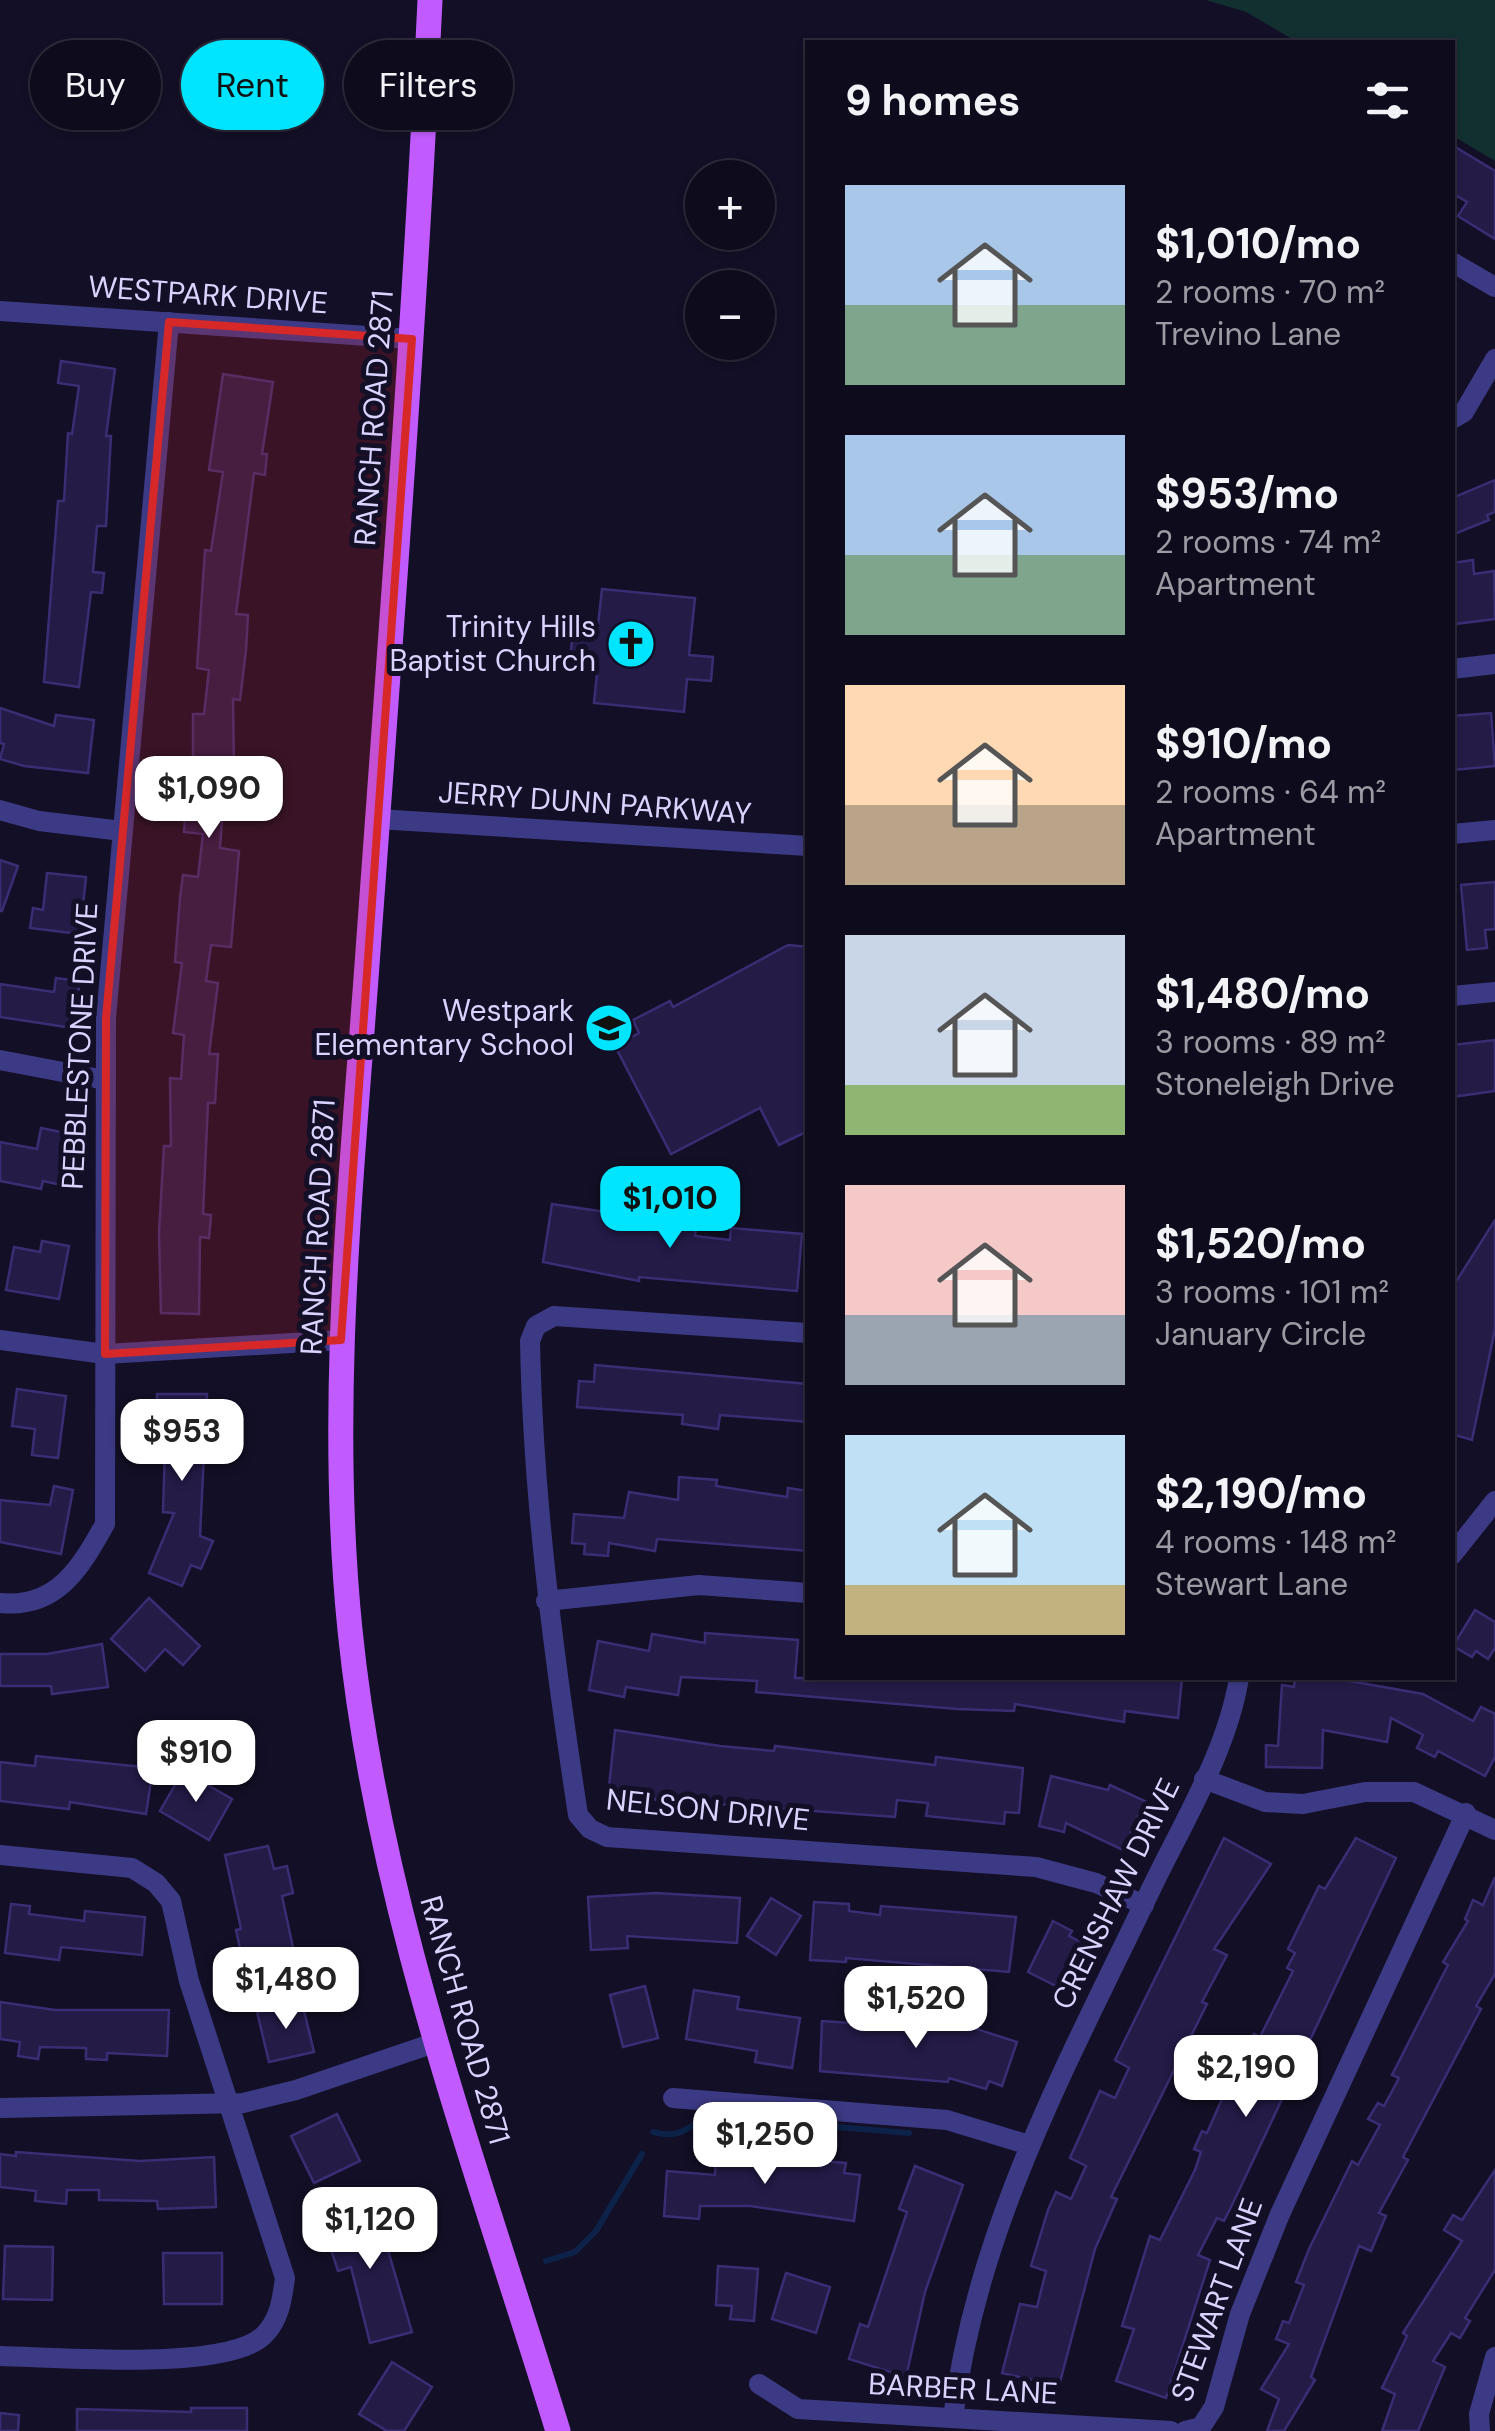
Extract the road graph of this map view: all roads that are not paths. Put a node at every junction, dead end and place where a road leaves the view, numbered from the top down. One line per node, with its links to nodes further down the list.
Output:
1 (430, 0): 6 (main road, RANCH ROAD 2871)
2 (1455, 264): 3 (street)
3 (1495, 287)
4 (0, 311): 5 (street, WESTPARK DRIVE)
5 (169, 322): 6 (street, WESTPARK DRIVE); 14 (street, PEBBLESTONE DRIVE)
6 (412, 338): 12 (main road, RANCH ROAD 2871)
7 (1495, 359): 8 (street)
8 (1455, 417)
9 (1495, 664): 10 (street)
10 (1455, 669)
11 (0, 810): 14 (street)
12 (378, 818): 16 (street, JERRY DUNN PARKWAY); 23 (main road, RANCH ROAD 2871)
13 (1495, 830): 15 (street)
14 (122, 831): 20 (street, PEBBLESTONE DRIVE)
15 (1455, 834)
16 (805, 846)
17 (1495, 992): 18 (street)
18 (1455, 996)
19 (0, 1060): 20 (street)
20 (105, 1080): 24 (street, PEBBLESTONE DRIVE)
21 (805, 1334): 28 (street, NELSON DRIVE)
22 (0, 1340): 24 (street)
23 (341, 1340): 24 (street); 36 (main road, RANCH ROAD 2871)
24 (105, 1354): 29 (street, PEBBLESTONE DRIVE)
25 (1495, 1501): 26 (street)
26 (1455, 1551)
27 (805, 1594): 28 (street)
28 (546, 1601): 35 (street, NELSON DRIVE)
29 (0, 1603)
30 (1240, 1680): 31 (street, CRENSHAW DRIVE)
31 (1204, 1779): 32 (street); 35 (street, CRENSHAW DRIVE)
32 (1466, 1813): 33 (street); 45 (street, STEWART LANE)
33 (1495, 1830)
34 (0, 1855): 38 (street)
35 (1144, 1905): 40 (street, CRENSHAW DRIVE)
36 (434, 2042): 38 (street); 46 (main road, RANCH ROAD 2871)
37 (672, 2098): 40 (street)
38 (229, 2104): 39 (street); 41 (street)
39 (0, 2108)
40 (1029, 2145): 44 (street, CRENSHAW DRIVE)
41 (0, 2356)
42 (1495, 2357): 48 (street)
43 (759, 2384): 44 (street, BARBER LANE)
44 (953, 2418): 47 (street, BARBER LANE)
45 (1193, 2429)
46 (558, 2431)
47 (1170, 2431)
48 (1480, 2431)

